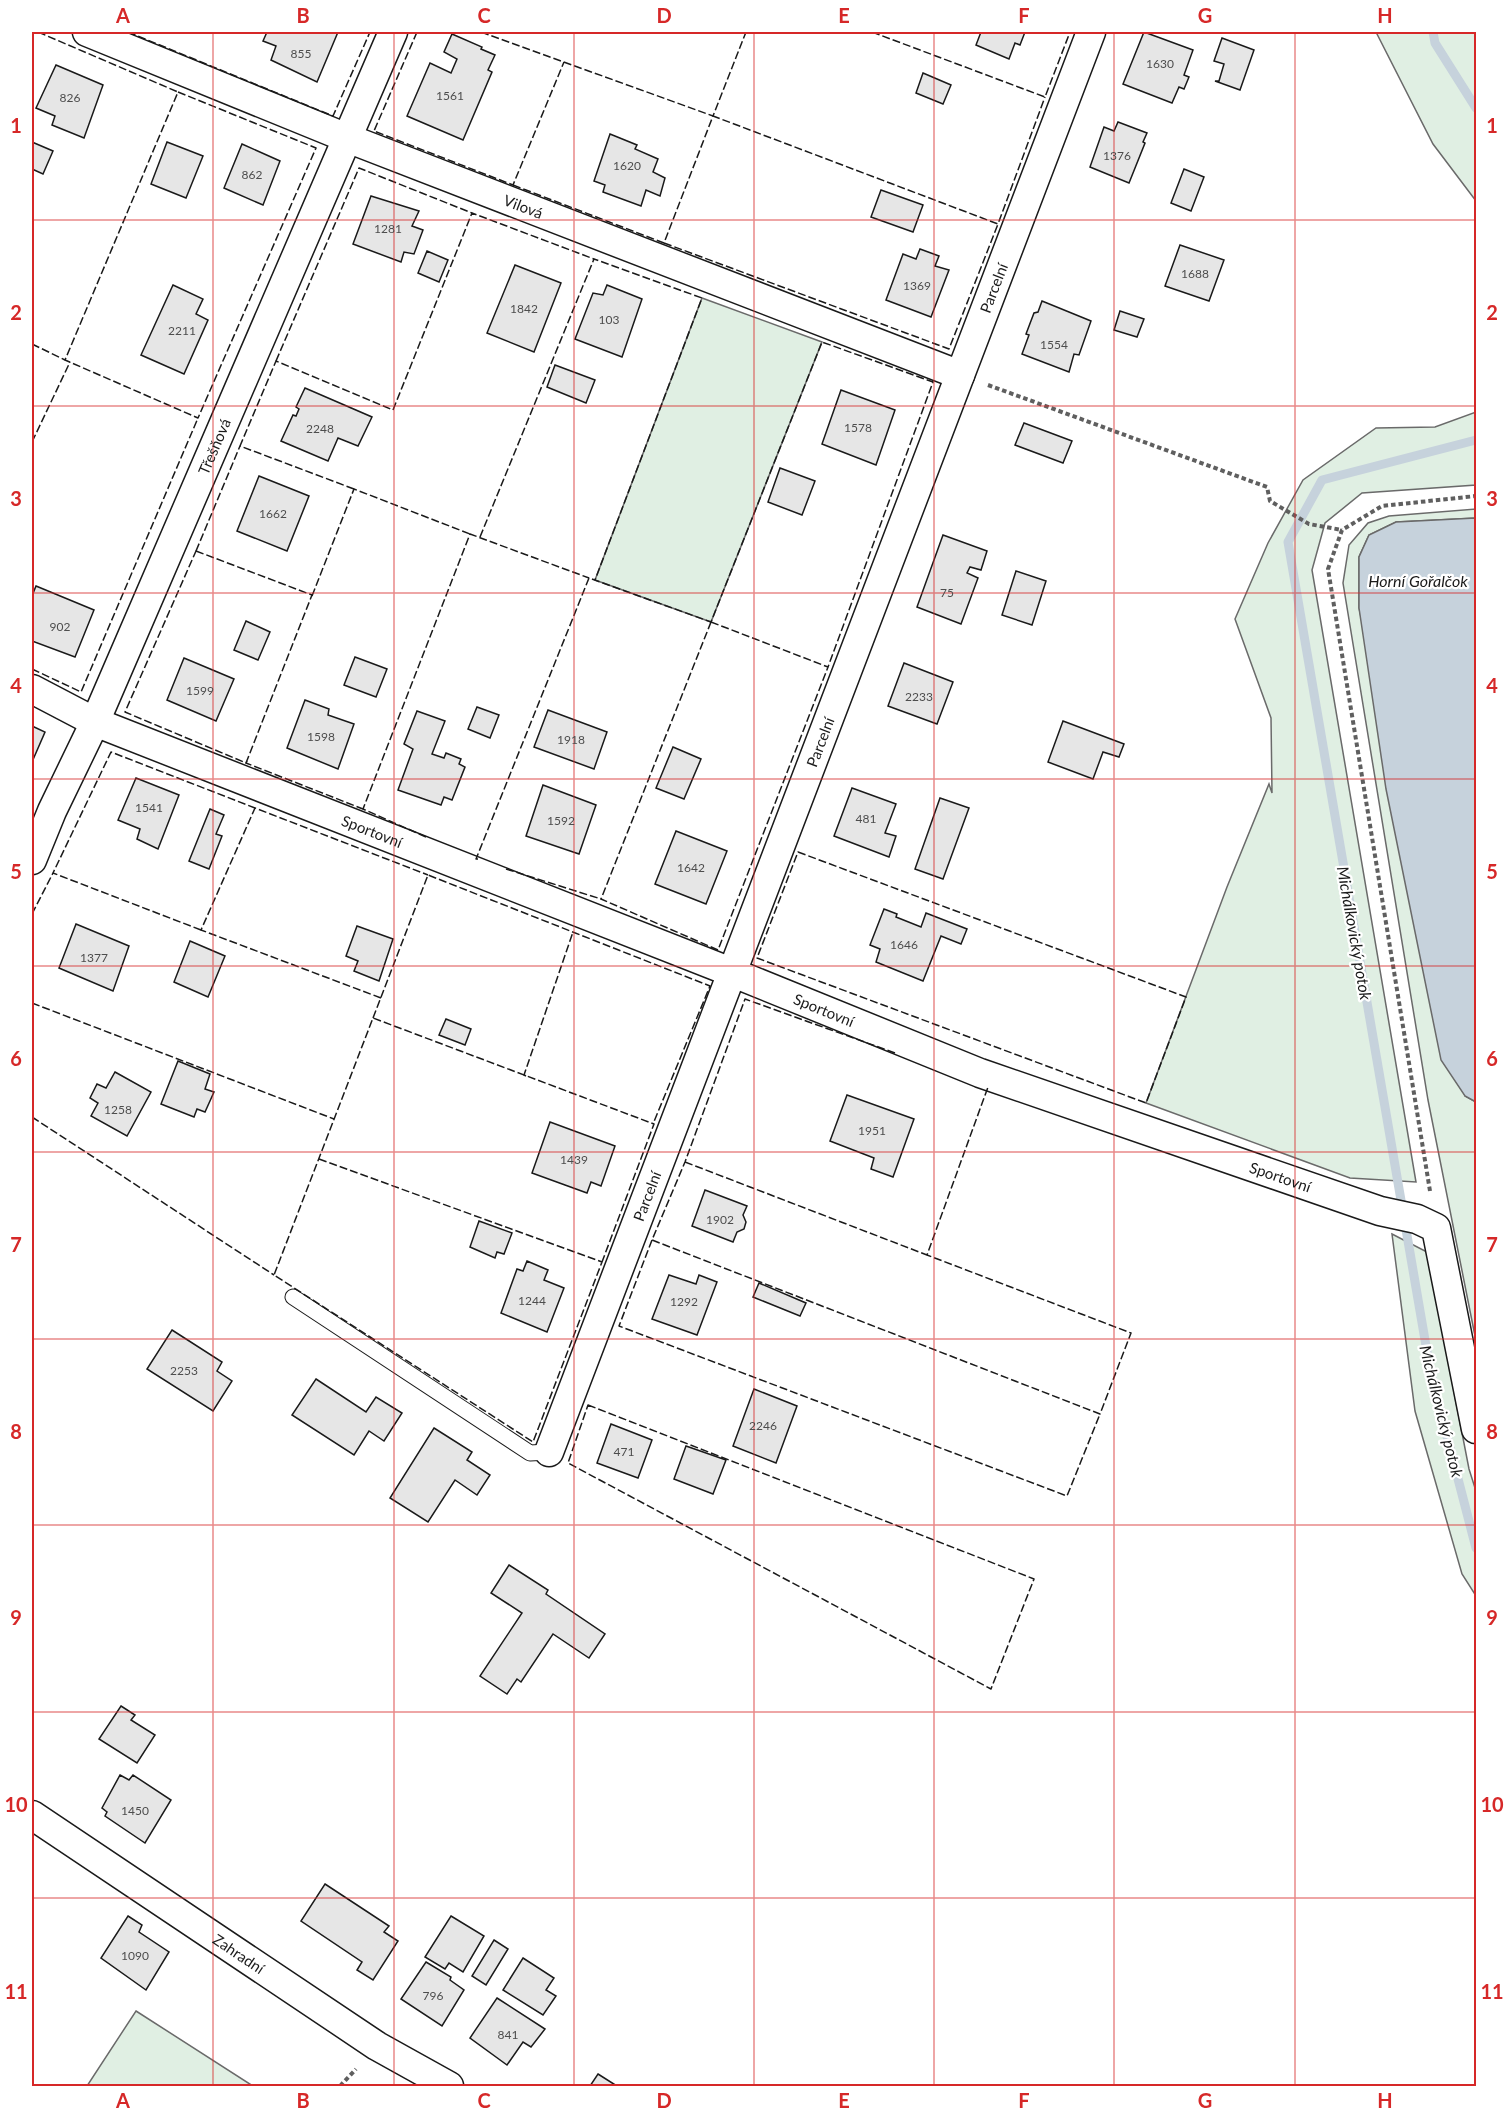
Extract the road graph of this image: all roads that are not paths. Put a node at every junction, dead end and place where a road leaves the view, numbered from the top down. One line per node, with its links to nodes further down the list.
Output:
1 (87, 32): 4 (street, Vilová)
2 (393, 32): 4 (street, Třešňová)
3 (1091, 32): 5 (street, Parcelní)
4 (347, 138): 5 (street, Vilová); 7 (street, Třešňová)
5 (960, 375): 9 (street, Parcelní)
6 (32, 688): 7 (street, Sportovní)
7 (95, 722): 8 (street, Třešňová); 9 (street, Sportovní)
8 (32, 860)
9 (731, 972): 11 (street, Sportovní); 12 (street, Parcelní)
10 (293, 1297): 12 (lane)
11 (1476, 1429)
12 (549, 1452)
13 (32, 1815): 14 (street, Zahradní)
14 (449, 2086)

